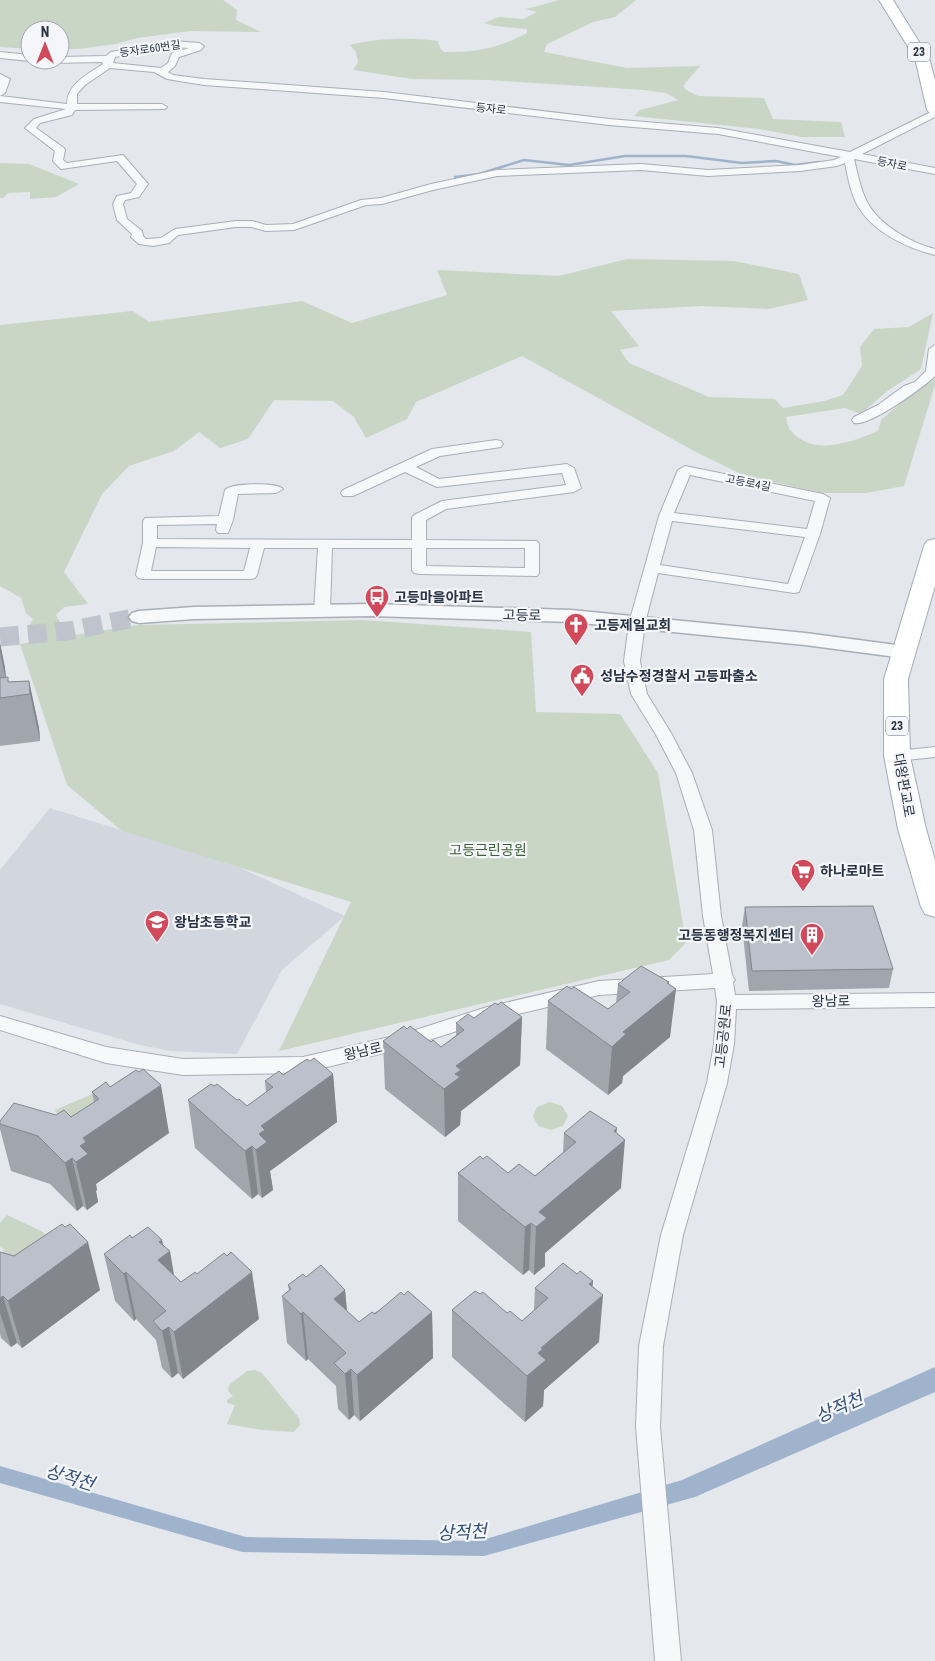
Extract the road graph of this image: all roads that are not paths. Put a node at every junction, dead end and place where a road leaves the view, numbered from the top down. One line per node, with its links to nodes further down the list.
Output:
1 (886, 0): 14 (main road, 23)
2 (0, 55): 3 (street)
3 (14, 57): 4 (street); 6 (street)
4 (20, 57)
5 (70, 60): 7 (street, 등자로)
6 (6, 65)
7 (108, 65): 8 (street, 등자로); 8 (street, 등자로60번길); 12 (street)
8 (162, 72): 15 (street, 등자로)
9 (0, 77): 10 (street)
10 (0, 93)
11 (0, 99): 12 (street)
12 (72, 107): 13 (street); 15 (street)
13 (162, 107)
14 (935, 112): 15 (street)
15 (848, 156): 16 (street, 등자로); 17 (street)
16 (935, 171)
17 (935, 252)
18 (935, 349): 19 (street)
19 (859, 420)
20 (496, 444): 21 (street)
21 (405, 467): 22 (street); 24 (street)
22 (437, 483): 25 (street); 25 (street)
23 (276, 490): 27 (street)
24 (348, 493)
25 (442, 505): 33 (street)
26 (666, 516): 28 (street); 28 (street, 고등로4길); 35 (street, 고등로4길)
27 (226, 520): 29 (street); 30 (street)
28 (813, 534): 35 (street, 고등로4길)
29 (222, 538)
30 (150, 543): 31 (street); 31 (street)
31 (258, 543): 32 (street)
32 (325, 544): 33 (street); 36 (street)
33 (419, 544): 33 (street)
34 (935, 546): 39 (main road, 대왕판교로 / 23)
35 (652, 568): 38 (street, 고등로4길)
36 (322, 611): 37 (street, 고등로); 38 (street, 고등로)
37 (139, 617)
38 (637, 623): 39 (street, 고등로); 43 (street, 고등공원로)
39 (904, 652): 41 (main road, 대왕판교로 / 23)
40 (935, 752): 41 (street)
41 (897, 756): 42 (main road, 대왕판교로 / 23)
42 (935, 907)
43 (725, 980): 45 (street, 고등공원로); 46 (street, 왕남로)
44 (935, 1000): 45 (street, 왕남로)
45 (727, 1002): 47 (street, 고등공원로)
46 (0, 1023)
47 (668, 1661)

